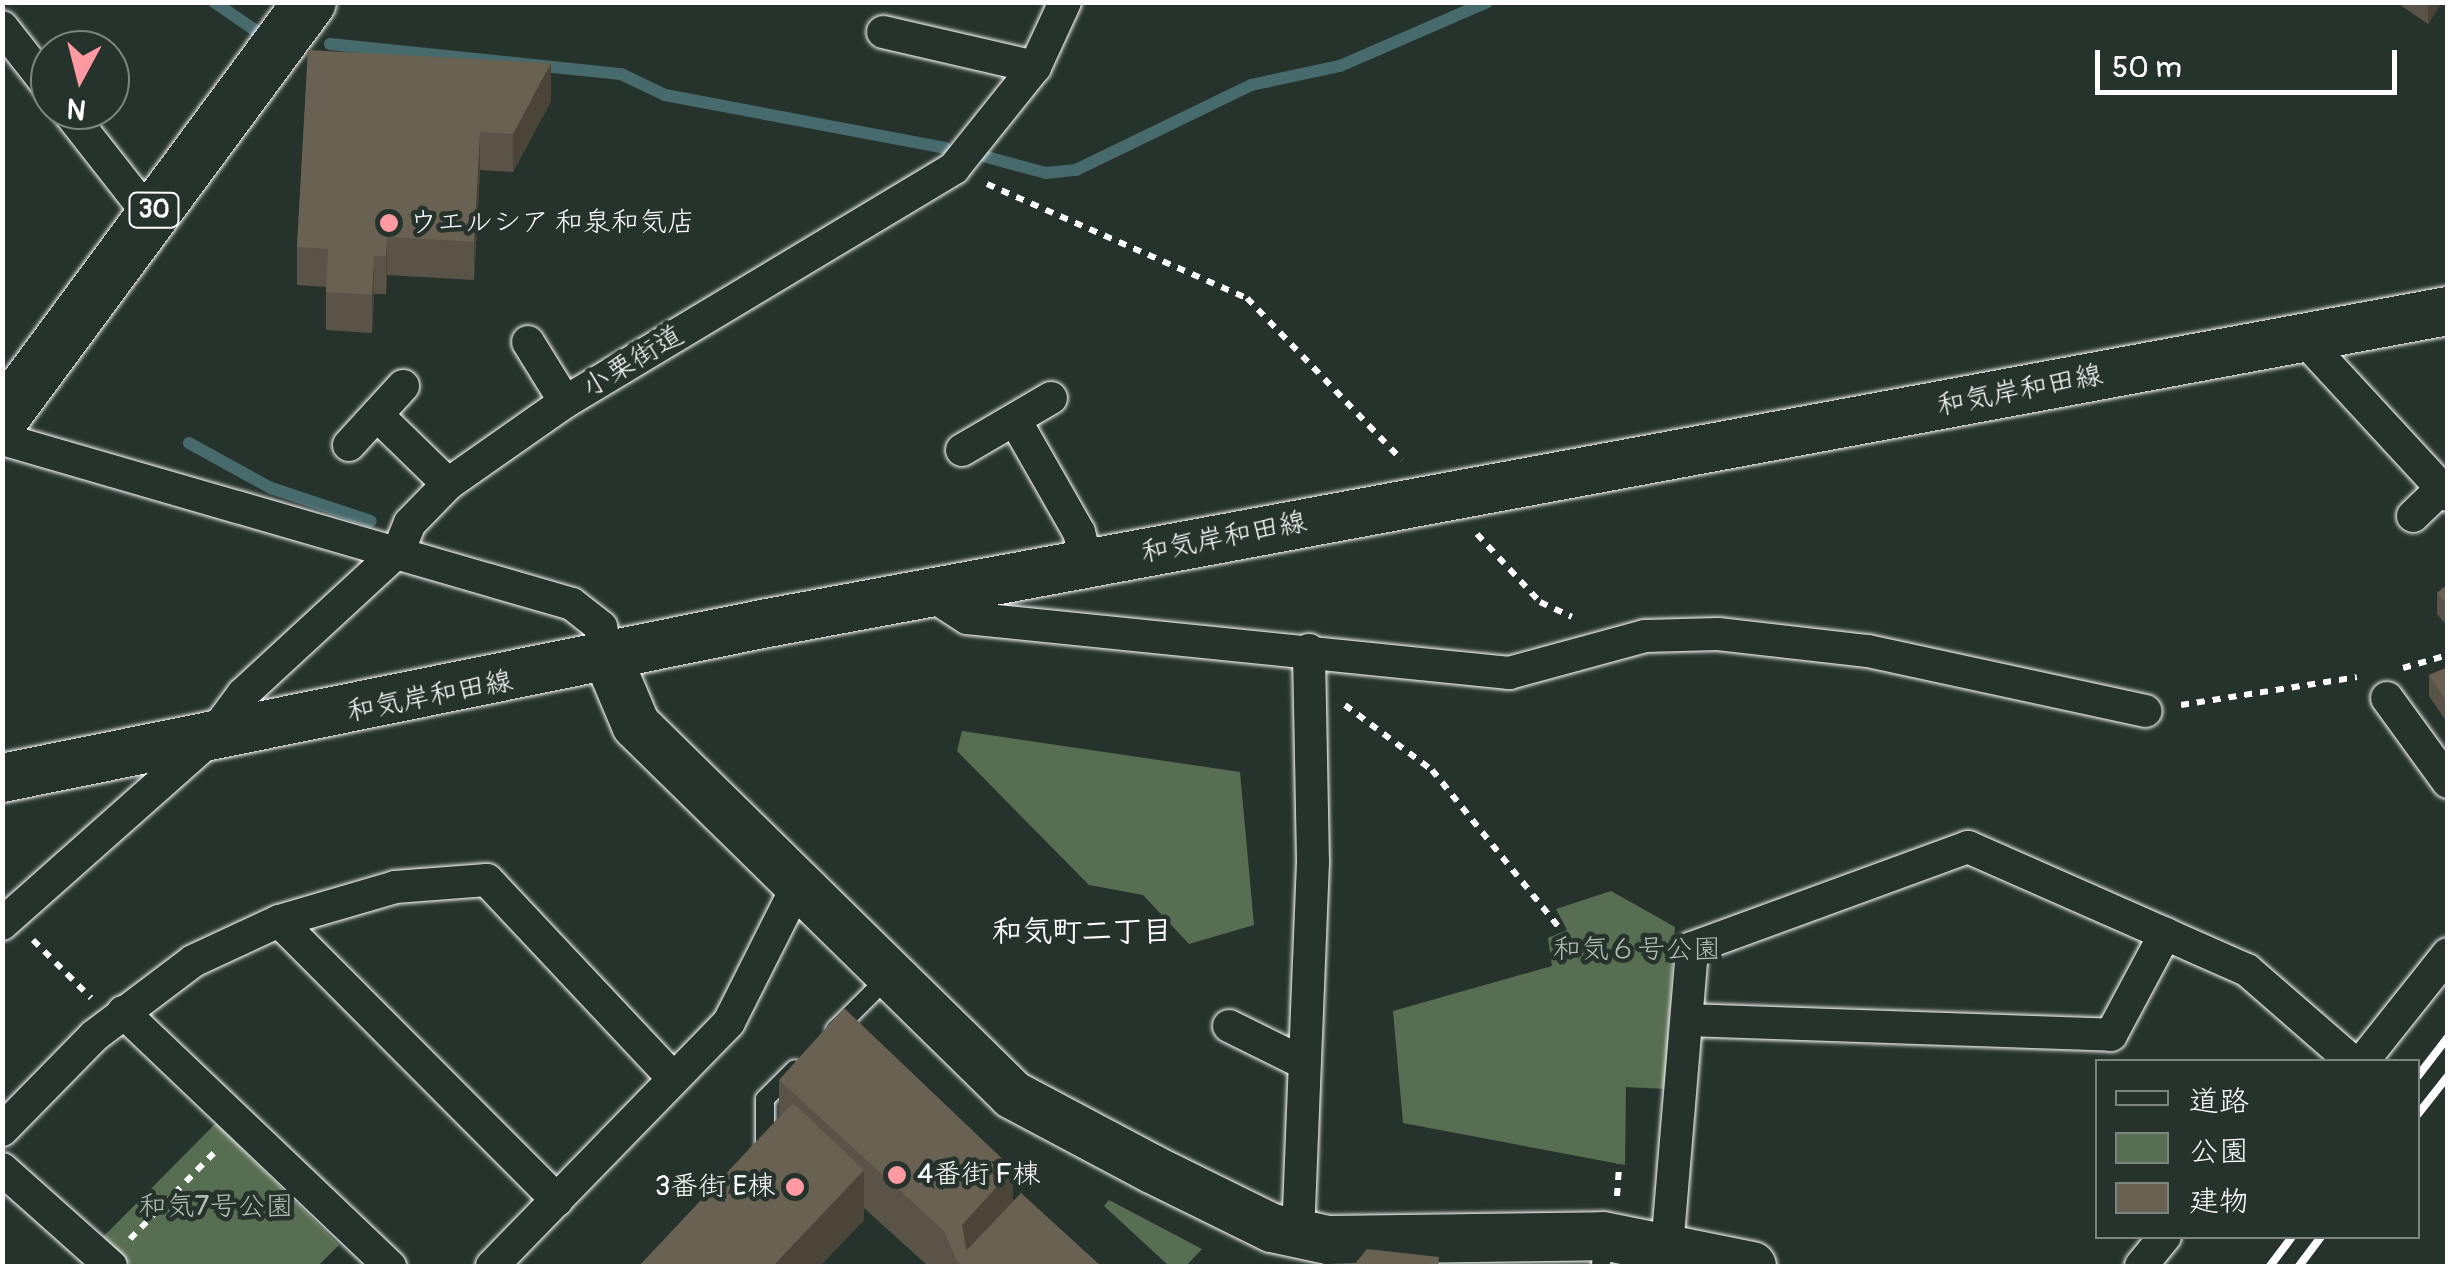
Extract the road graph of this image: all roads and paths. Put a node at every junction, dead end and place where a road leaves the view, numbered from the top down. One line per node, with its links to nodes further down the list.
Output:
1 (310, 2): 9 (main road, 30)
2 (1065, 2): 6 (street, 小栗街道)
3 (2, 27): 5 (street)
4 (883, 32): 6 (street)
5 (30, 63)
6 (1034, 67): 8 (street, 小栗街道)
7 (83, 130): 9 (street)
8 (954, 168): 15 (street, 小栗街道); 23 (path)
9 (150, 216): 17 (main road, 30)
10 (2448, 312): 11 (main road, 和気岸和田線)
11 (2302, 337): 23 (main road, 和気岸和田線); 24 (street)
12 (528, 342): 15 (street)
13 (403, 386): 16 (street)
14 (1051, 398): 18 (street)
15 (566, 402): 22 (street, 小栗街道)
16 (376, 415): 20 (street); 22 (street)
17 (2, 419)
18 (1015, 420): 21 (street); 27 (street)
19 (2, 439): 26 (street)
20 (349, 445)
21 (962, 450)
22 (448, 484): 26 (street, 小栗街道)
23 (1428, 486): 27 (main road, 和気岸和田線); 29 (path)
24 (2444, 492): 25 (street)
25 (2414, 516)
26 (399, 550): 32 (street); 35 (street, 小栗街道)
27 (1086, 564): 28 (main road, 和気岸和田線)
28 (930, 594): 30 (street); 32 (main road, 和気岸和田線)
29 (1645, 636): 30 (street); 34 (street)
30 (1310, 650): 41 (path); 50 (street)
31 (2448, 655): 33 (path)
32 (609, 661): 35 (main road, 和気岸和田線); 38 (main road)
33 (2387, 680): 34 (path); 37 (street)
34 (2146, 711)
35 (209, 740): 36 (main road, 和気岸和田線); 39 (street, 小栗街道)
36 (2, 778)
37 (2448, 782)
38 (799, 883): 44 (main road); 51 (street)
39 (6, 920): 45 (path)
40 (279, 921): 45 (street); 51 (street); 56 (street)
41 (1562, 932)
42 (2165, 934): 46 (street); 46 (street); 48 (street)
43 (2448, 954): 49 (street)
44 (892, 974): 55 (lane); 57 (main road)
45 (118, 1016): 52 (street); 53 (street)
46 (1688, 1020): 59 (street)
47 (1229, 1026): 50 (street)
48 (2350, 1059)
49 (2364, 1059)
50 (1304, 1063): 57 (street)
51 (673, 1078): 56 (street)
52 (246, 1122): 61 (path); 62 (street)
53 (2, 1130)
54 (2, 1169): 61 (street)
55 (742, 1173)
56 (556, 1200): 63 (street)
57 (1298, 1235): 60 (main road)
58 (2162, 1239): 65 (street)
59 (1667, 1248): 60 (main road); 64 (main road)
60 (1602, 1252)
61 (108, 1264)
62 (390, 1266)
63 (492, 1266)
64 (1752, 1266)
65 (2140, 1266)

